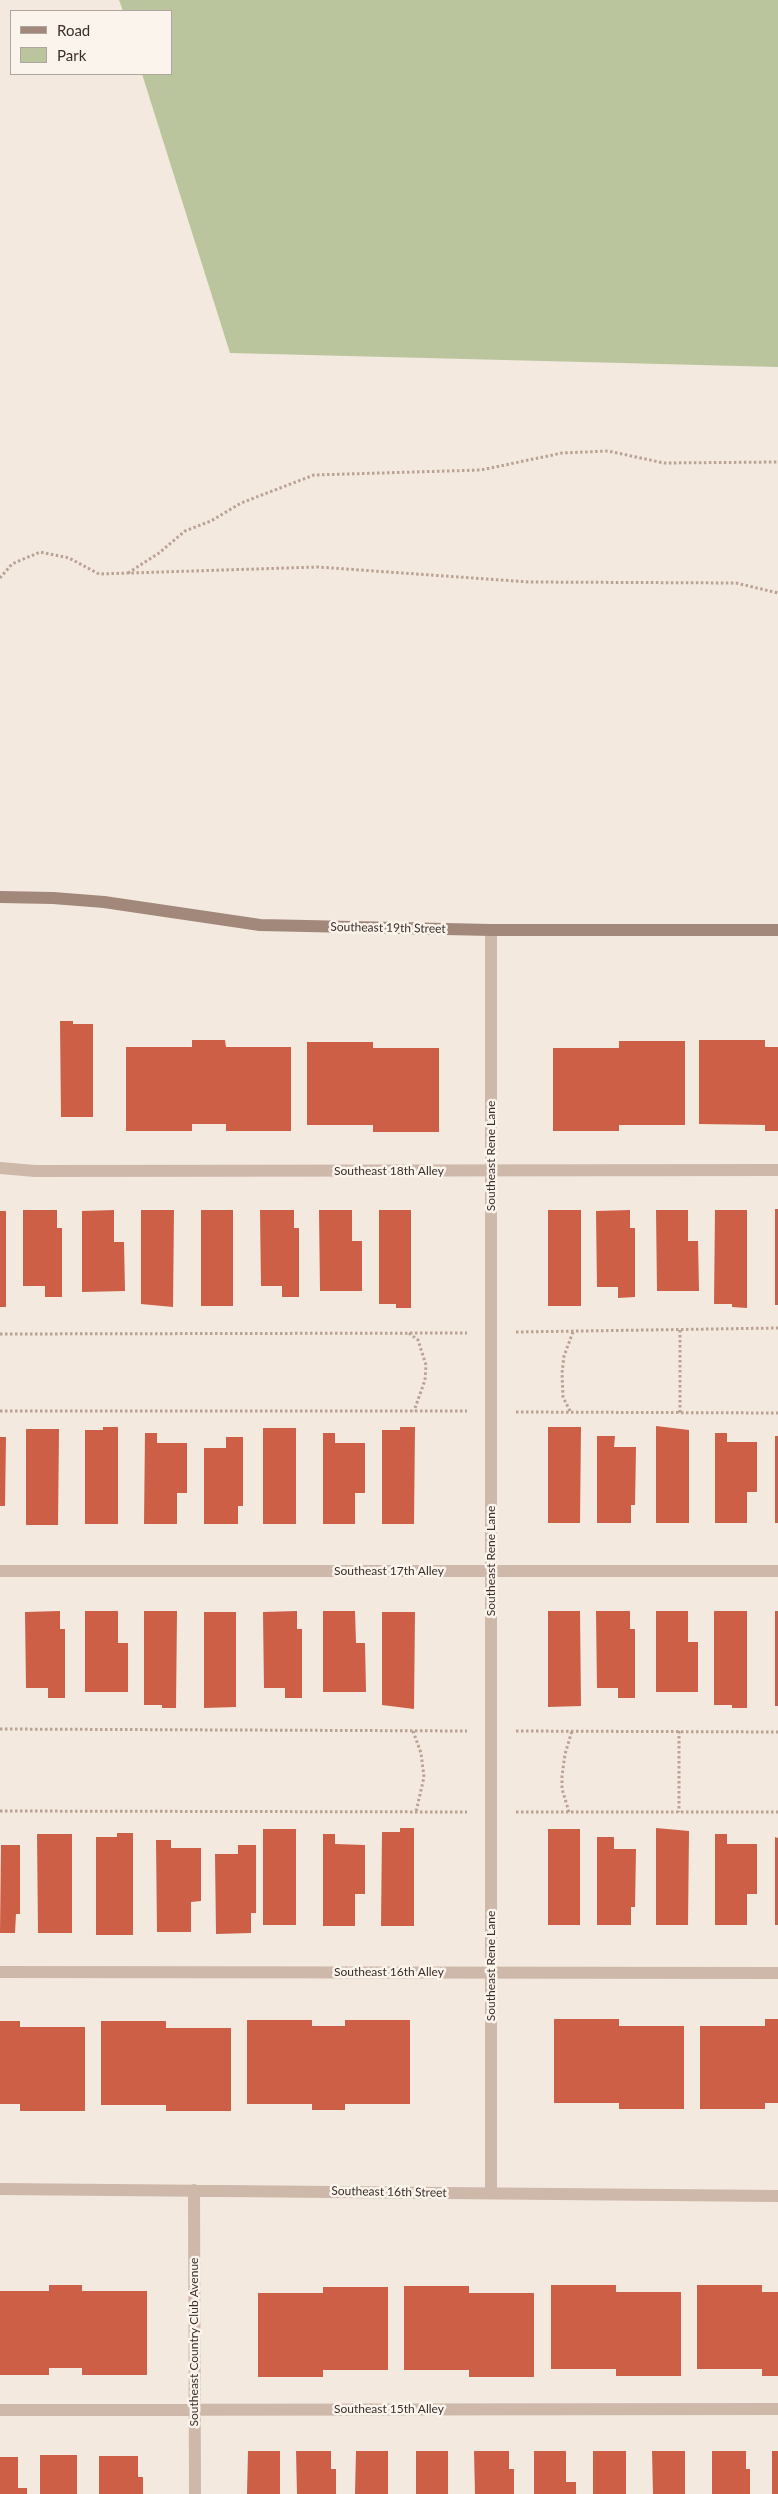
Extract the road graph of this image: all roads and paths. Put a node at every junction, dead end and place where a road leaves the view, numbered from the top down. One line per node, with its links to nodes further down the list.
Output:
1 (778, 462): 2 (path)
2 (127, 574): 3 (path); 4 (path)
3 (0, 578)
4 (778, 593)
5 (0, 897): 6 (street, Southeast 19th Street)
6 (491, 930): 7 (street, Southeast 19th Street); 10 (street, Southeast Rene Lane)
7 (778, 930)
8 (0, 1168): 10 (street, Southeast 18th Alley)
9 (778, 1170): 10 (street, Southeast 18th Alley)
10 (491, 1171): 15 (street, Southeast Rene Lane)
11 (778, 1328): 12 (path)
12 (680, 1330): 13 (path); 21 (path)
13 (574, 1331): 15 (path); 20 (path)
14 (409, 1333): 15 (path); 16 (path); 18 (path)
15 (491, 1333): 19 (street, Southeast Rene Lane)
16 (0, 1334)
17 (0, 1411): 18 (path)
18 (414, 1411): 19 (path)
19 (491, 1411): 20 (path); 24 (street, Southeast Rene Lane)
20 (571, 1412): 21 (path)
21 (680, 1413): 22 (path)
22 (778, 1413)
23 (0, 1571): 24 (street, Southeast 17th Alley)
24 (491, 1571): 25 (street, Southeast 17th Alley); 28 (street, Southeast Rene Lane)
25 (778, 1571)
26 (0, 1729): 27 (path)
27 (413, 1731): 28 (path); 33 (path)
28 (492, 1731): 29 (path); 34 (street, Southeast Rene Lane)
29 (572, 1731): 30 (path); 35 (path)
30 (679, 1731): 31 (path); 36 (path)
31 (778, 1732)
32 (0, 1812): 33 (path)
33 (416, 1812): 34 (path)
34 (492, 1812): 35 (path); 39 (street, Southeast Rene Lane)
35 (569, 1812): 36 (path)
36 (679, 1812): 37 (path)
37 (778, 1812)
38 (0, 1972): 39 (street, Southeast 16th Alley)
39 (491, 1972): 40 (street, Southeast 16th Alley); 43 (street, Southeast Rene Lane)
40 (778, 1973)
41 (0, 2188): 42 (street, Southeast 16th Street)
42 (194, 2190): 43 (street, Southeast 16th Street); 47 (street, Southeast Country Club Avenue)
43 (491, 2193): 44 (street, Southeast 16th Street)
44 (778, 2196)
45 (778, 2409): 47 (street, Southeast 15th Alley)
46 (0, 2410): 47 (street, Southeast 15th Alley)
47 (195, 2410): 48 (street, Southeast Country Club Avenue)
48 (195, 2494)

